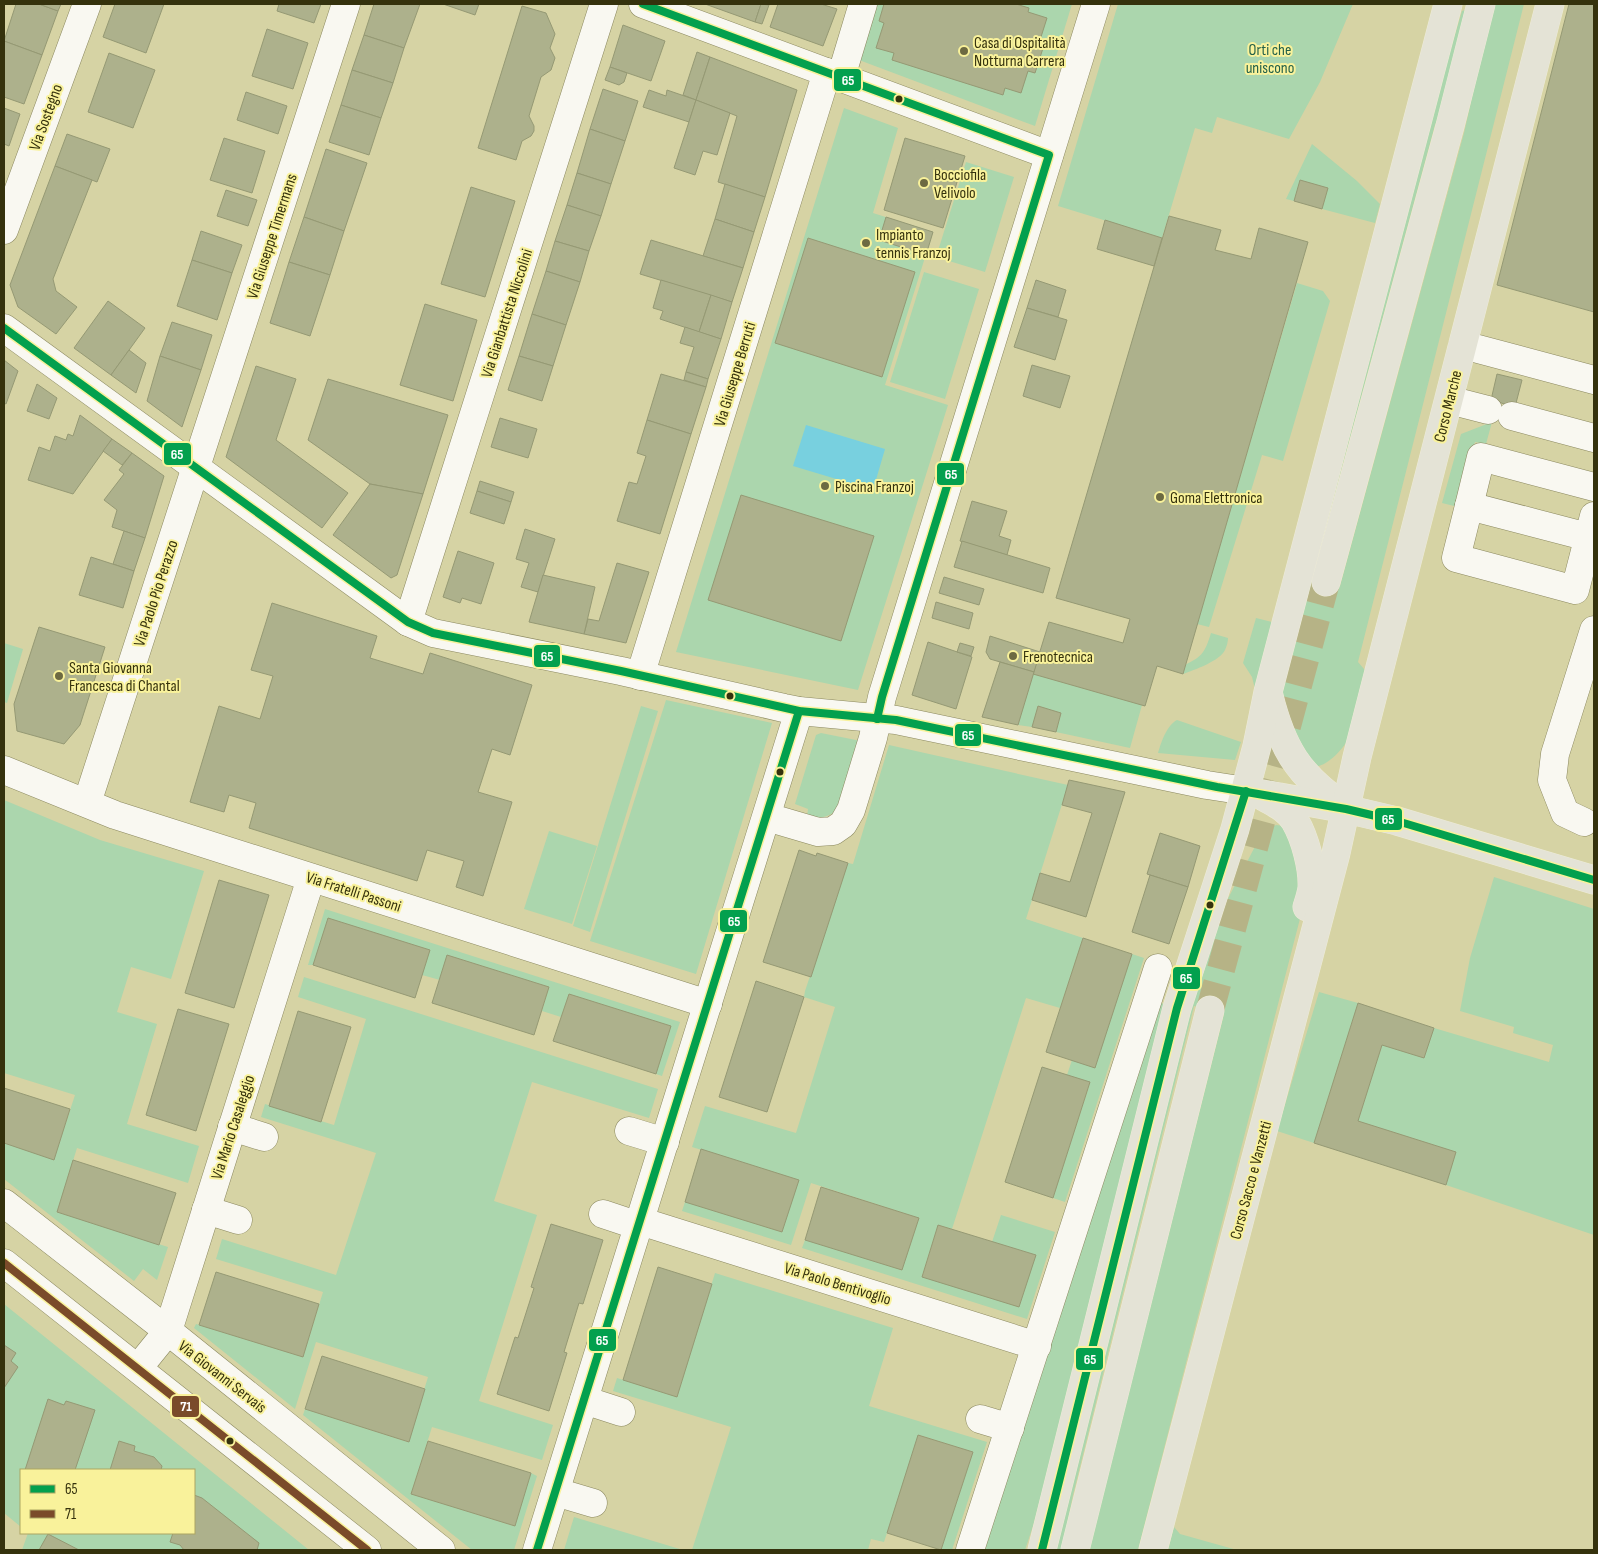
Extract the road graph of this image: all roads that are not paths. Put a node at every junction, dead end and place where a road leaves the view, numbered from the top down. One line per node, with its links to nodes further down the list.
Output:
1 (87, 4): 12 (street, Via Sostegno)
2 (346, 4): 18 (street, Via Giuseppe Timermans)
3 (604, 4): 23 (street, Via Gianbattista Niccolini)
4 (642, 4): 10 (street)
5 (863, 4): 10 (street, Via Giuseppe Berruti)
6 (1096, 4): 11 (street)
7 (1481, 4): 22 (main road)
8 (1550, 4): 14 (main road, Corso Marche)
9 (1443, 5): 26 (main road)
10 (834, 75): 11 (street); 25 (street, Via Giuseppe Berruti)
11 (1049, 155): 28 (street)
12 (4, 230)
13 (4, 328): 18 (street)
14 (1463, 345): 15 (street); 16 (main road, Corso Marche)
15 (1594, 380)
16 (1449, 400): 17 (street); 32 (main road, Corso Marche)
17 (1594, 438)
18 (195, 468): 23 (street); 31 (street, Via Paolo Pio Perazzo)
19 (1594, 487): 20 (street)
20 (1469, 506): 21 (street); 21 (street)
21 (1591, 527)
22 (1326, 582)
23 (408, 622): 25 (street)
24 (1594, 630): 34 (street)
25 (640, 676): 27 (street)
26 (1268, 692): 30 (main road); 32 (main road)
27 (800, 711): 28 (street); 33 (street)
28 (877, 719): 30 (street); 33 (street)
29 (4, 770): 31 (street, Via Fratelli Passoni)
30 (1250, 792): 32 (main road); 38 (main road); 64 (main road)
31 (87, 804): 35 (street, Via Fratelli Passoni)
32 (1346, 809): 36 (main road); 38 (main road, Corso Sacco e Vanzetti)
33 (767, 816): 39 (street)
34 (1584, 822)
35 (311, 878): 39 (street, Via Fratelli Passoni); 41 (street, Via Mario Casaleggio)
36 (1594, 880)
37 (1158, 968): 52 (street)
38 (1305, 971): 66 (main road, Corso Sacco e Vanzetti)
39 (708, 1004): 44 (street)
40 (1210, 1010): 65 (main road)
41 (232, 1127): 43 (street); 46 (street, Via Mario Casaleggio)
42 (629, 1131): 44 (street)
43 (264, 1137)
44 (665, 1142): 49 (street)
45 (4, 1203): 51 (street, Via Giovanni Servais)
46 (206, 1210): 48 (street); 51 (street, Via Mario Casaleggio)
47 (603, 1214): 49 (street, Via Paolo Bentivoglio)
48 (238, 1220)
49 (639, 1223): 52 (street, Via Paolo Bentivoglio); 54 (street)
50 (4, 1263): 53 (street)
51 (168, 1332): 53 (street, Via Mario Casaleggio); 61 (street, Via Giovanni Servais)
52 (1037, 1346): 57 (street)
53 (138, 1368): 60 (street)
54 (584, 1400): 55 (street); 58 (street)
55 (621, 1412)
56 (980, 1419): 57 (street)
57 (1010, 1428): 63 (street)
58 (556, 1492): 59 (street); 62 (street)
59 (593, 1503)
60 (367, 1550)
61 (441, 1550)
62 (537, 1550)
63 (970, 1550)
64 (1042, 1550)
65 (1075, 1550)
66 (1153, 1550)

